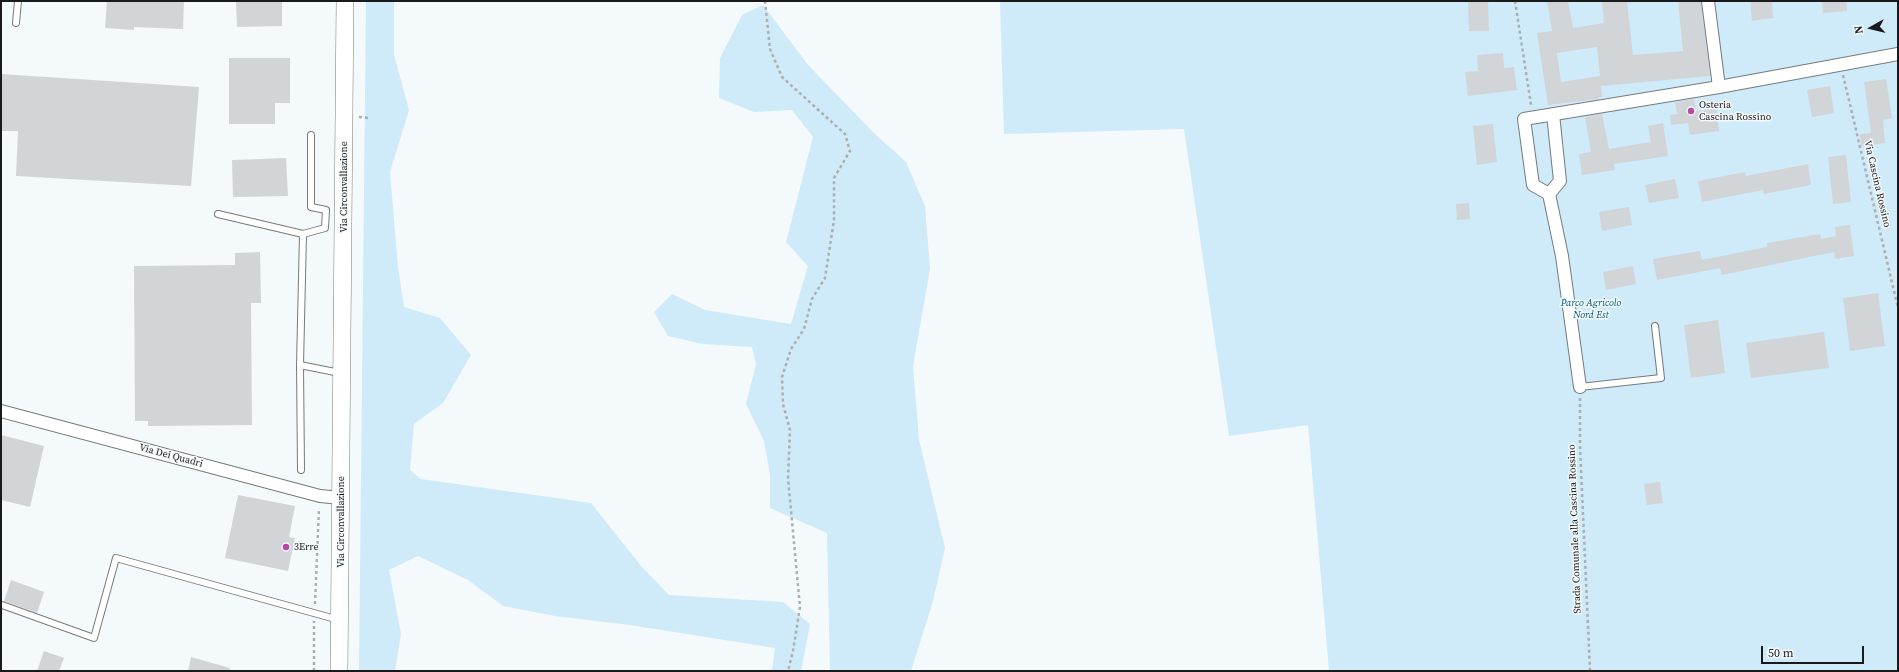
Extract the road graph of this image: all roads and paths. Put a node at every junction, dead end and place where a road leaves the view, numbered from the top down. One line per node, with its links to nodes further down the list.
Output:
1 (18, 1): 6 (lane)
2 (345, 1): 19 (main road, Via Circonvallazione)
3 (765, 1): 29 (path)
4 (1515, 1): 11 (path)
5 (1708, 1): 9 (street)
6 (16, 23)
7 (1898, 54): 8 (street)
8 (1840, 64): 9 (street); 16 (path, Via Cascina Rossino)
9 (1719, 87): 10 (street)
10 (1553, 114): 11 (street); 13 (street)
11 (1533, 117): 13 (street)
12 (311, 135): 15 (lane, Via Circonvallazione)
13 (1549, 194): 20 (street)
14 (218, 214): 15 (lane, Via Circonvallazione)
15 (303, 234): 18 (lane)
16 (1898, 308)
17 (1655, 326): 20 (lane)
18 (300, 365): 19 (lane); 22 (lane)
19 (343, 374): 23 (main road, Via Circonvallazione)
20 (1580, 387): 30 (path, Strada Comunale alla Cascina Rossino)
21 (1, 411): 23 (street, Via Dei Quadri)
22 (301, 470)
23 (342, 498): 26 (main road, Via Circonvallazione)
24 (2, 605): 26 (lane)
25 (314, 621): 27 (path)
26 (340, 621): 28 (main road, Via Circonvallazione)
27 (314, 671)
28 (339, 671)
29 (788, 671)
30 (1590, 671)

